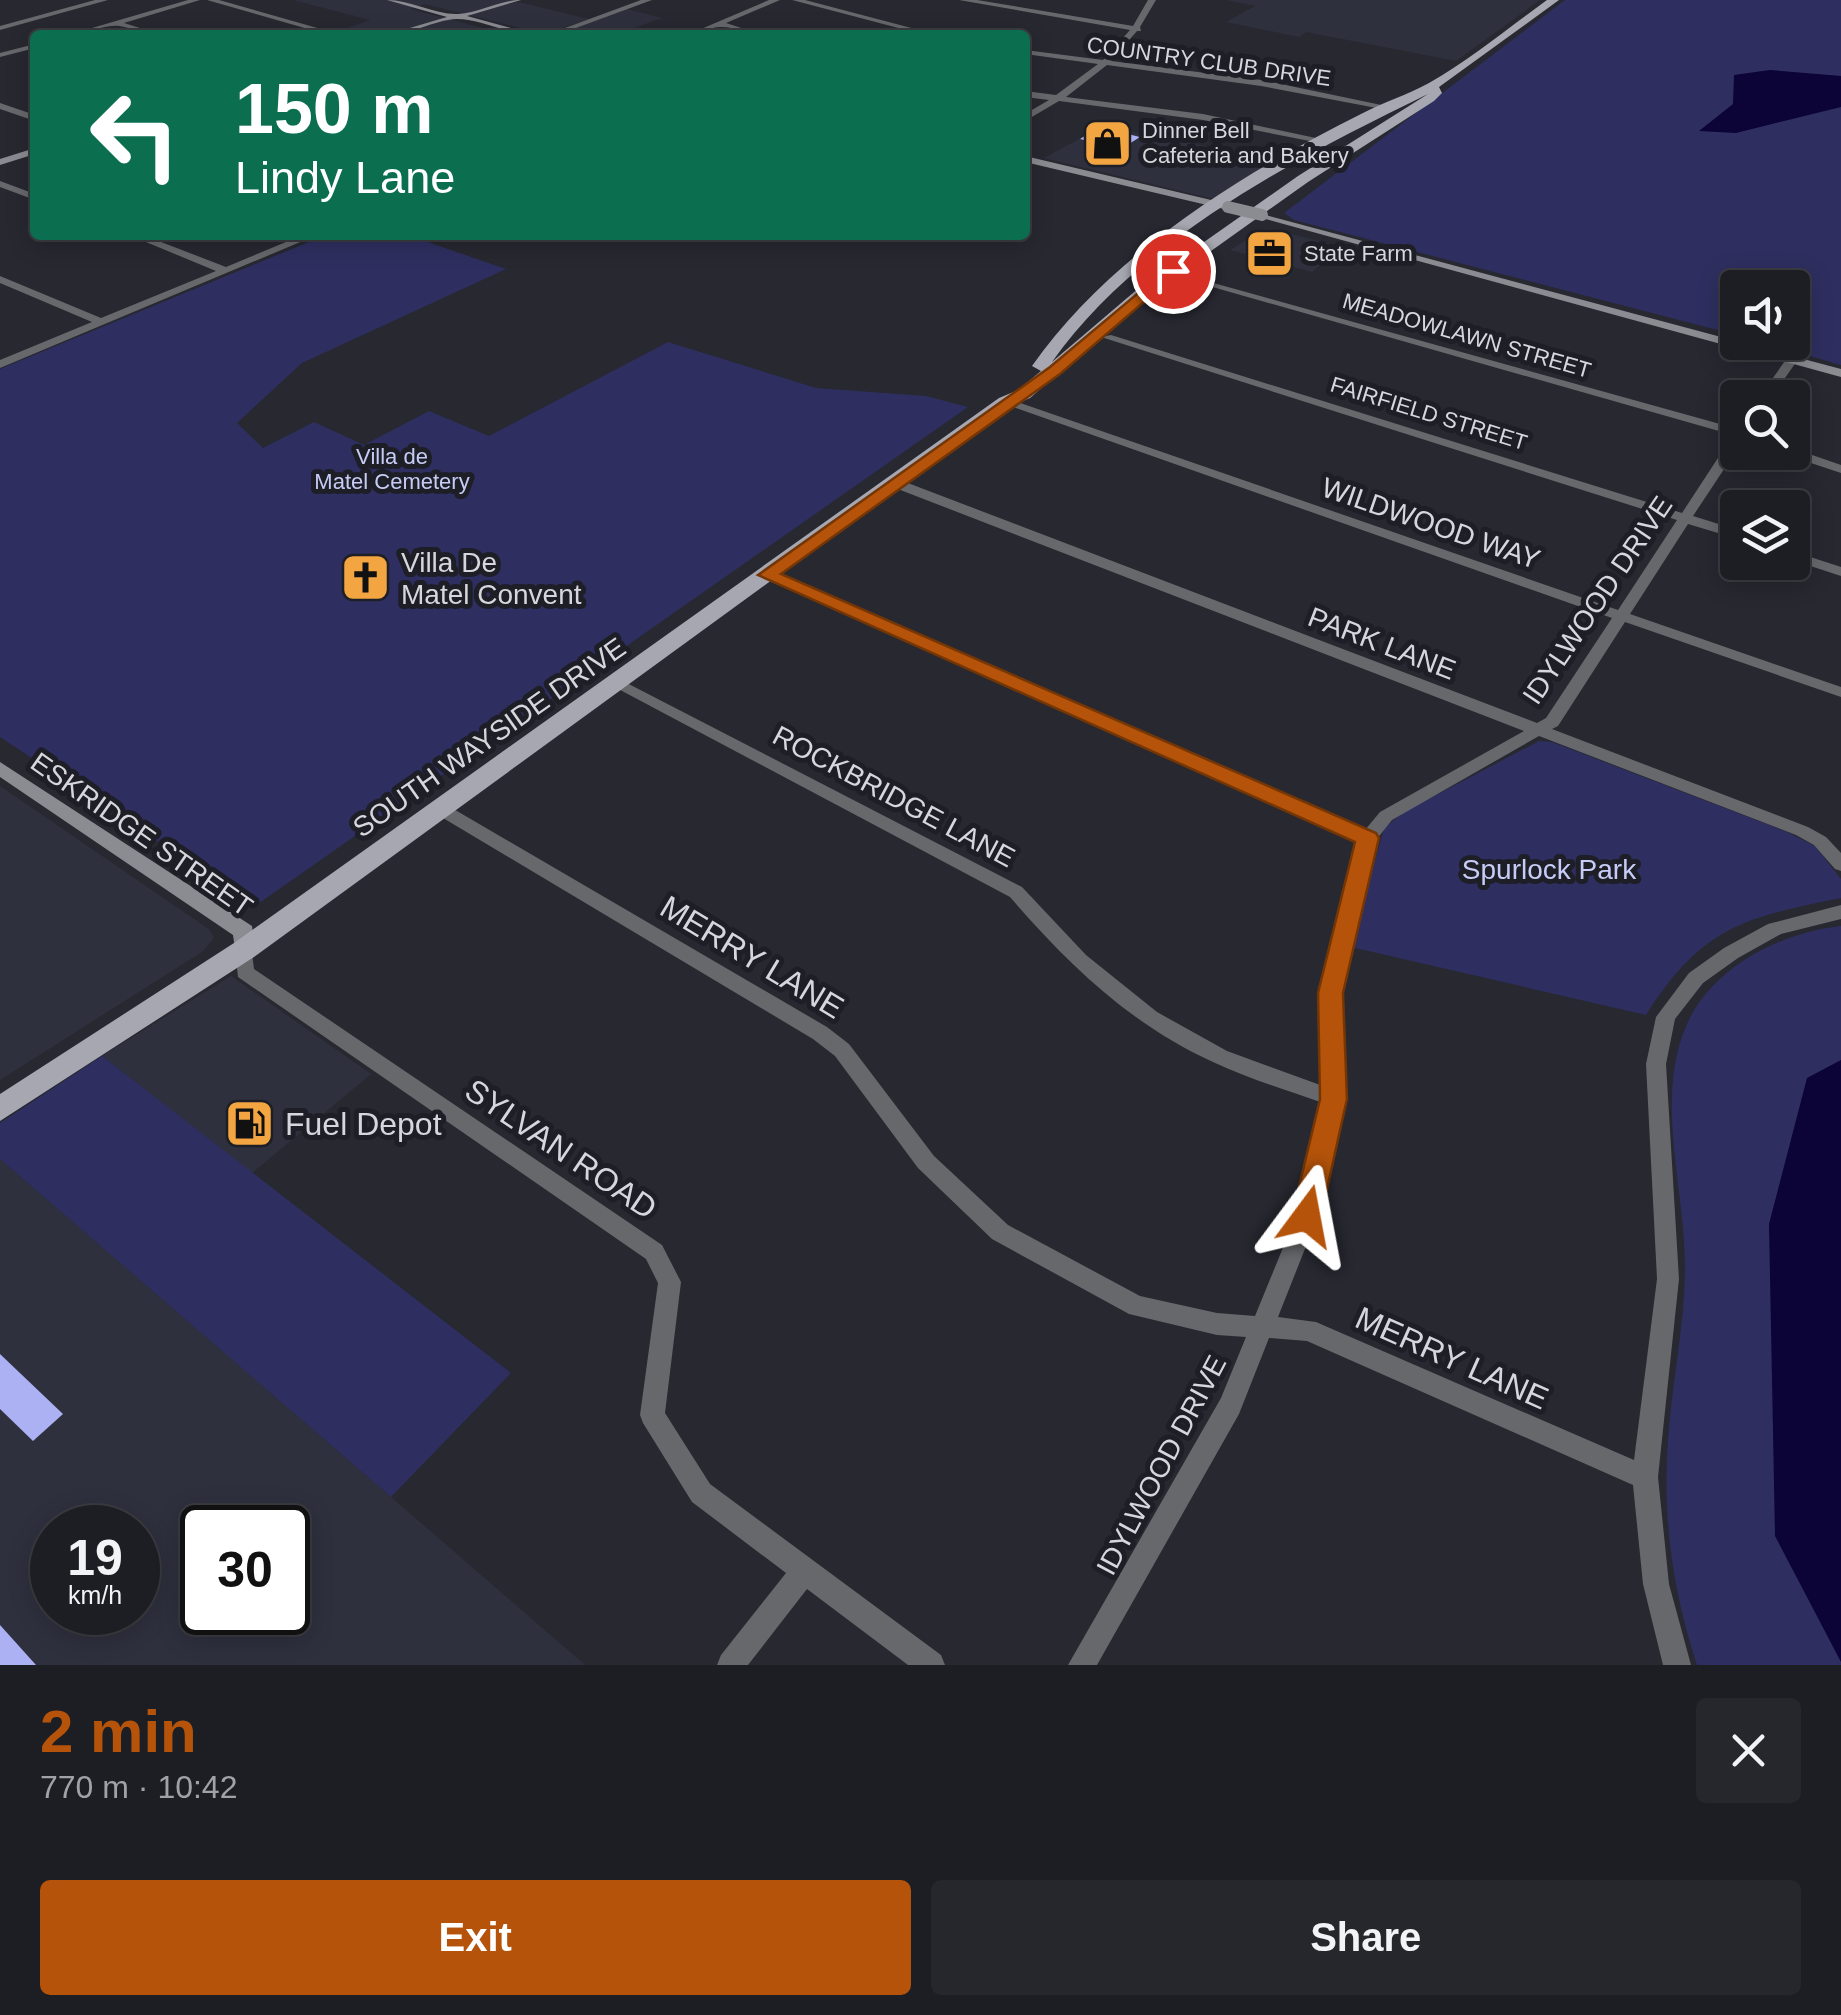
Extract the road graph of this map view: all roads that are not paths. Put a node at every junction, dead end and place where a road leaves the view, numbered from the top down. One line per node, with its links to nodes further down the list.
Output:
1 (104, 0): 15 (street)
2 (196, 0): 13 (street)
3 (211, 0): 19 (street)
4 (391, 0): 12 (main road)
5 (516, 0): 12 (main road)
6 (648, 0): 22 (street)
7 (776, 0): 14 (street)
8 (796, 0): 25 (street)
9 (963, 0): 16 (street)
10 (1152, 0): 16 (street)
11 (1554, 0): 32 (main road, SOUTH WAYSIDE DRIVE)
12 (450, 15): 20 (main road); 21 (main road)
13 (116, 22): 17 (street); 18 (street)
14 (720, 24): 23 (street); 24 (street)
15 (0, 28)
16 (1138, 29): 31 (street)
17 (89, 30)
18 (142, 30)
19 (320, 30)
20 (406, 30)
21 (511, 30)
22 (564, 30)
23 (704, 30)
24 (741, 30)
25 (914, 30)
26 (30, 47): 27 (street)
27 (22, 49): 28 (street); 30 (street)
28 (30, 52)
29 (1030, 53): 31 (street, COUNTRY CLUB DRIVE)
30 (0, 55)
31 (1108, 63): 34 (street); 36 (street, COUNTRY CLUB DRIVE)
32 (1427, 94): 36 (main road); 46 (main road); 59 (main road, SOUTH WAYSIDE DRIVE)
33 (1030, 95): 34 (street)
34 (1058, 99): 37 (street); 39 (street)
35 (0, 106): 38 (street)
36 (1386, 107): 39 (main road)
37 (1030, 115)
38 (30, 116)
39 (1325, 141): 45 (main road)
40 (30, 153): 42 (main road)
41 (1030, 160): 45 (main road)
42 (0, 162)
43 (0, 184): 44 (street)
44 (30, 195)
45 (1220, 208): 46 (main road, bridge); 59 (main road)
46 (1262, 219): 50 (main road); 56 (main road)
47 (147, 240): 49 (street)
48 (300, 240): 49 (street)
49 (227, 270): 54 (street)
50 (1185, 276): 55 (main road); 62 (street, MEADOWLAWN STREET)
51 (0, 279): 52 (street)
52 (18, 286): 53 (street); 54 (street)
53 (0, 293)
54 (100, 322): 58 (street)
55 (1107, 337): 59 (main road); 67 (street, FAIRFIELD STREET)
56 (1720, 339)
57 (1799, 360): 60 (main road)
58 (0, 364)
59 (1047, 368): 61 (main road, SOUTH WAYSIDE DRIVE)
60 (1841, 373)
61 (1004, 402): 66 (main road, SOUTH WAYSIDE DRIVE); 72 (street, WILDWOOD WAY)
62 (1720, 430)
63 (1810, 458): 65 (street)
64 (1720, 464): 67 (street, IDYLWOOD DRIVE)
65 (1841, 469)
66 (895, 483): 71 (main road, SOUTH WAYSIDE DRIVE); 75 (street, PARK LANE)
67 (1686, 518): 68 (street, FAIRFIELD STREET); 72 (street, IDYLWOOD DRIVE)
68 (1720, 529)
69 (1810, 561): 70 (street)
70 (1841, 572)
71 (767, 575): 73 (main road, SOUTH WAYSIDE DRIVE); 78 (street)
72 (1621, 616): 74 (street, WILDWOOD WAY); 75 (street, IDYLWOOD DRIVE)
73 (616, 683): 77 (main road, SOUTH WAYSIDE DRIVE); 82 (street, ROCKBRIDGE LANE)
74 (1841, 692)
75 (1539, 730): 78 (street, IDYLWOOD DRIVE); 79 (street, PARK LANE)
76 (0, 768): 81 (main road, ESKRIDGE STREET)
77 (440, 808): 81 (main road, SOUTH WAYSIDE DRIVE); 84 (street, MERRY LANE)
78 (1368, 838): 82 (street, IDYLWOOD DRIVE)
79 (1841, 865)
80 (1841, 912): 85 (street)
81 (244, 950): 83 (main road, SOUTH WAYSIDE DRIVE); 86 (street, SYLVAN ROAD)
82 (1334, 1099): 84 (street, IDYLWOOD DRIVE)
83 (0, 1108)
84 (1262, 1327): 85 (street, MERRY LANE); 89 (street, IDYLWOOD DRIVE)
85 (1645, 1478): 90 (street)
86 (804, 1572): 87 (street); 88 (street, SYLVAN ROAD)
87 (732, 1665)
88 (931, 1665)
89 (1082, 1665)
90 (1677, 1665)

